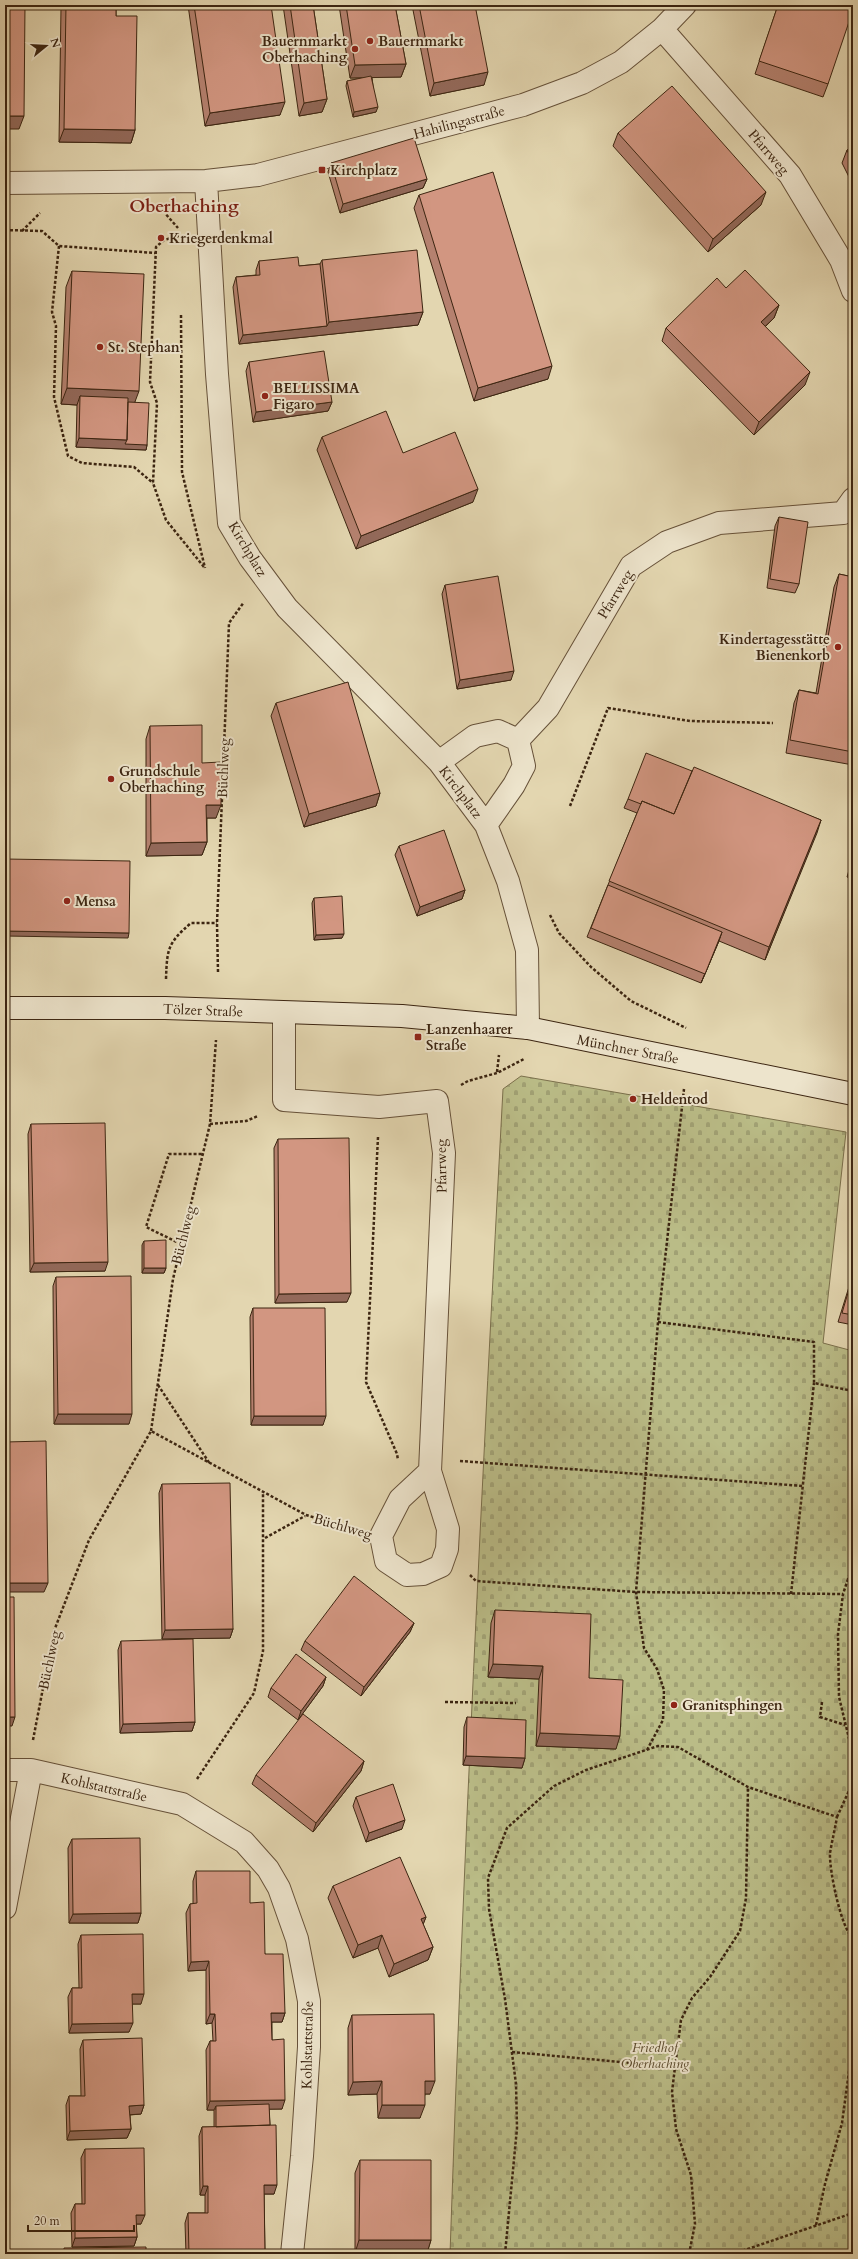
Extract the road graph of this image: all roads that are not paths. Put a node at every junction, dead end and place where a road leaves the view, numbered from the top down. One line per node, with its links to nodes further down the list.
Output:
1 (685, 5): 2 (street, Hahilingastraße)
2 (662, 29): 3 (street, Hahilingastraße); 5 (street, Pfarrweg)
3 (206, 181): 4 (street); 8 (street, Kirchplatz)
4 (5, 183)
5 (853, 291)
6 (853, 499): 7 (street, Pfarrweg)
7 (518, 740): 8 (street); 9 (street)
8 (439, 762): 9 (street, Kirchplatz)
9 (486, 825): 13 (street, Kirchplatz)
10 (5, 1008): 11 (street, Tölzer Straße)
11 (284, 1013): 12 (street, Tölzer Straße); 15 (street, Pfarrweg)
12 (402, 1016): 13 (street, Münchner Straße)
13 (528, 1028): 14 (street, Münchner Straße)
14 (853, 1094)
15 (430, 1465): 15 (street, Pfarrweg)
16 (5, 1770): 17 (street, Kohlstattstraße)
17 (31, 1770): 18 (street); 19 (street, Kohlstattstraße)
18 (5, 1908)
19 (292, 2254)

